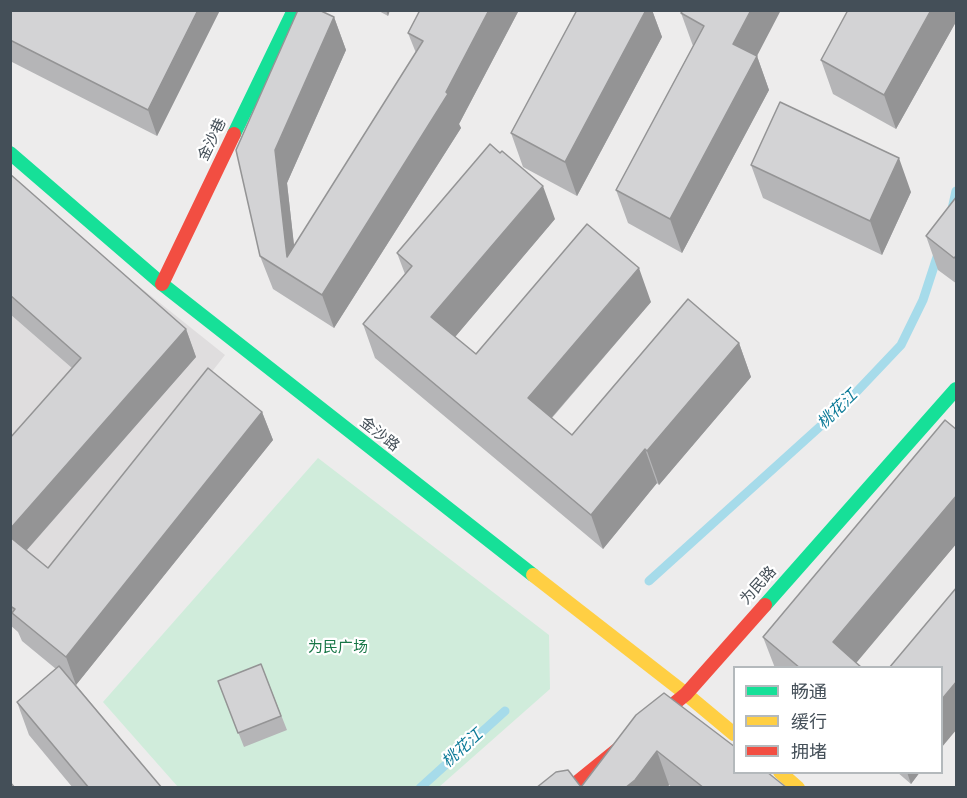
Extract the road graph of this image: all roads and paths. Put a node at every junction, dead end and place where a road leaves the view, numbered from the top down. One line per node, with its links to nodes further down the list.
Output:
1 (294, 10): 3 (street, 金沙巷)
2 (10, 153): 3 (street, 金沙路)
3 (162, 284): 5 (street, 金沙路)
4 (957, 389): 5 (street, 为民路)
5 (686, 694): 6 (street, 金沙路); 8 (street, 为民路)
6 (733, 732)
7 (782, 774): 9 (street)
8 (570, 788)
9 (798, 788)

